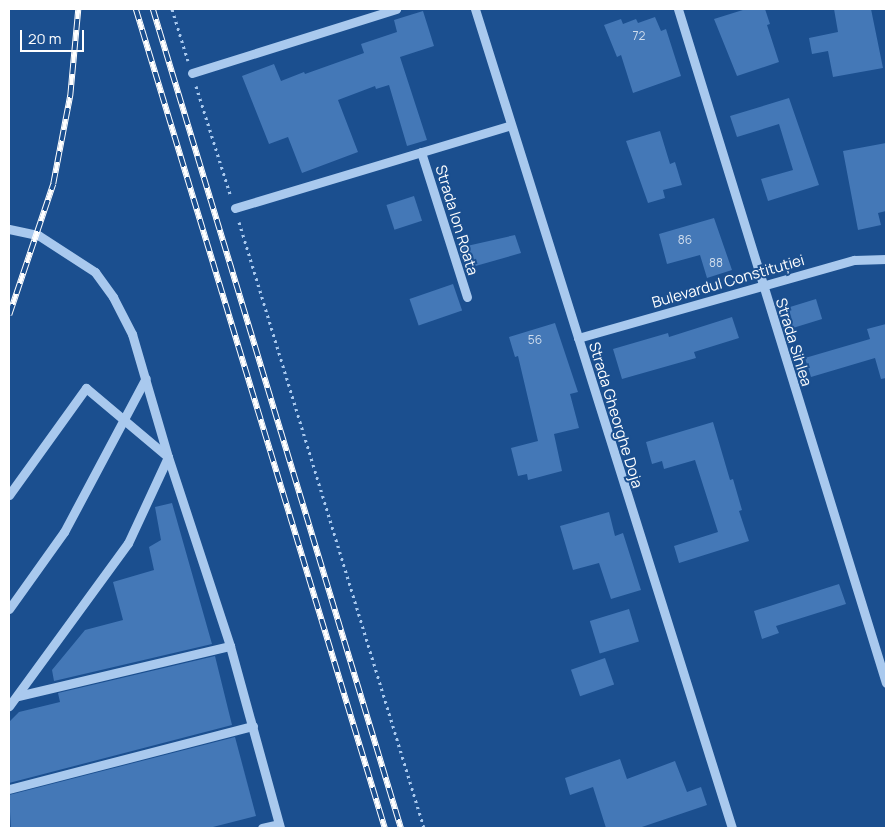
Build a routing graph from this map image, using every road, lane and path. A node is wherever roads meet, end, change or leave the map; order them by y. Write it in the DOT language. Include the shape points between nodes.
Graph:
graph roads {
  1 [pos="172,9"];
  2 [pos="396,9"];
  3 [pos="475,9"];
  4 [pos="678,9"];
  5 [pos="192,73"];
  6 [pos="511,125"];
  7 [pos="421,152"];
  8 [pos="235,208"];
  9 [pos="9,229"];
  10 [pos="886,259"];
  11 [pos="762,285"];
  12 [pos="467,297"];
  13 [pos="578,338"];
  14 [pos="146,378"];
  15 [pos="125,418"];
  16 [pos="168,457"];
  17 [pos="9,495"];
  18 [pos="9,609"];
  19 [pos="230,646"];
  20 [pos="886,683"];
  21 [pos="18,696"];
  22 [pos="9,706"];
  23 [pos="252,726"];
  24 [pos="9,789"];
  25 [pos="280,826"];
  26 [pos="262,828"];
  27 [pos="424,828"];
  28 [pos="732,828"];
  1 -- 5 [label="path"];
  2 -- 5 [label="street"];
  3 -- 6 [label="street, Strada Gheorghe Doja"];
  4 -- 11 [label="street, Strada Sihlea"];
  5 -- 8 [label="path"];
  6 -- 7 [label="street"];
  6 -- 13 [label="street, Strada Gheorghe Doja"];
  7 -- 8 [label="street"];
  7 -- 12 [label="street, Strada Ion Roata"];
  8 -- 27 [label="path"];
  9 -- 14 [label="street" via="38,236 95,272 113,297 132,334"];
  10 -- 11 [label="street, Bulevardul Constituției" via="854,260"];
  11 -- 13 [label="street, Bulevardul Constituției"];
  11 -- 20 [label="street, Strada Sihlea"];
  13 -- 28 [label="street, Strada Gheorghe Doja"];
  14 -- 15 [label="street"];
  14 -- 16 [label="street"];
  15 -- 16 [label="street"];
  15 -- 17 [label="street" via="86,388"];
  15 -- 18 [label="street" via="64,532"];
  16 -- 19 [label="street"];
  16 -- 21 [label="street" via="128,542"];
  19 -- 21 [label="street"];
  19 -- 23 [label="street"];
  21 -- 22 [label="street"];
  23 -- 24 [label="street"];
  23 -- 25 [label="street"];
  25 -- 26 [label="street"];
}
